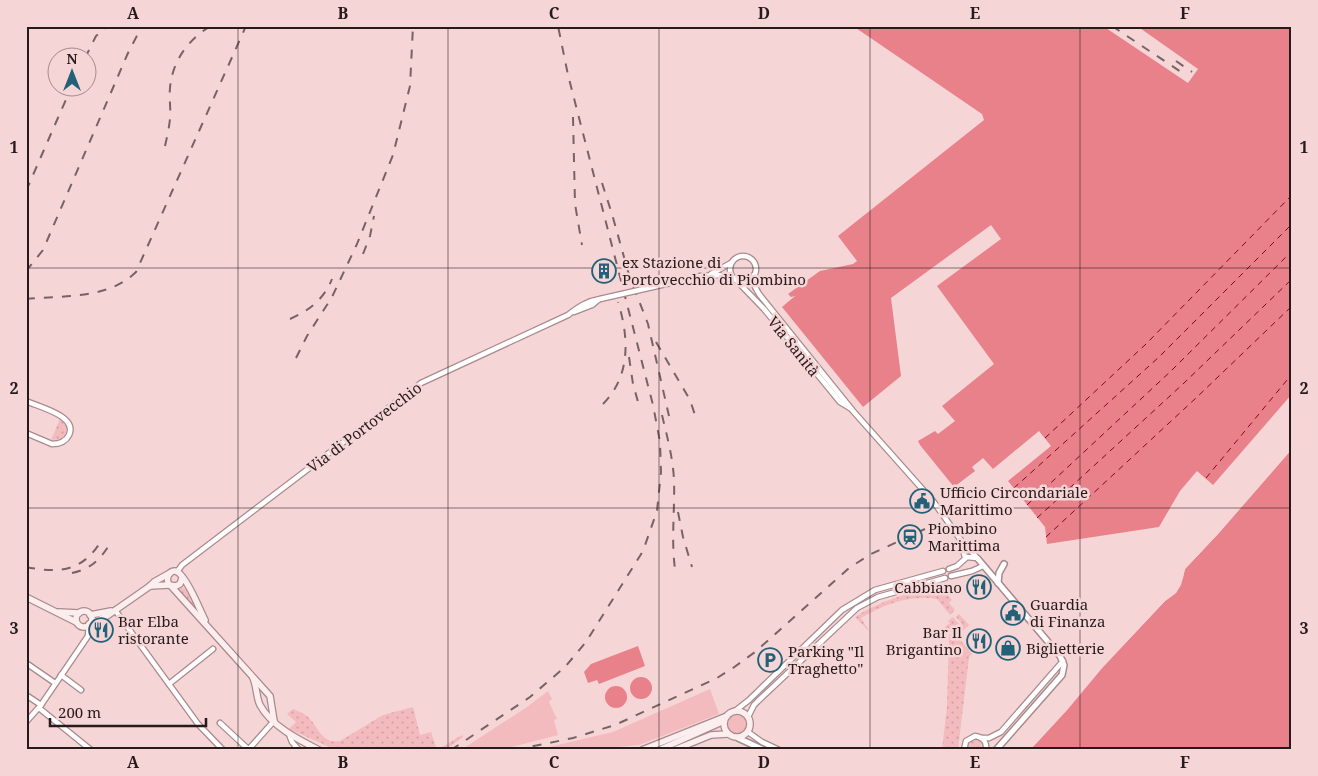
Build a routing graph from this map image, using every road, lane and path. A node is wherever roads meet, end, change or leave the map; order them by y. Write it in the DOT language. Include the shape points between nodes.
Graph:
graph roads {
  1 [pos="732,262"];
  2 [pos="710,275"];
  3 [pos="754,275"];
  4 [pos="735,279"];
  5 [pos="26,401"];
  6 [pos="853,410"];
  7 [pos="26,433"];
  8 [pos="960,539"];
  9 [pos="965,558"];
  10 [pos="978,559"];
  11 [pos="961,563"];
  12 [pos="1004,564"];
  13 [pos="983,566"];
  14 [pos="949,569"];
  15 [pos="943,571"];
  16 [pos="177,572"];
  17 [pos="966,572"];
  18 [pos="170,573"];
  19 [pos="951,576"];
  20 [pos="182,578"];
  21 [pos="945,578"];
  22 [pos="998,584"];
  23 [pos="170,585"];
  24 [pos="150,586"];
  25 [pos="26,597"];
  26 [pos="51,609"];
  27 [pos="115,610"];
  28 [pos="79,613"];
  29 [pos="90,615"];
  30 [pos="76,622"];
  31 [pos="89,624"];
  32 [pos="207,624"];
  33 [pos="213,649"];
  34 [pos="1063,661"];
  35 [pos="26,663"];
  36 [pos="61,675"];
  37 [pos="252,676"];
  38 [pos="55,683"];
  39 [pos="169,684"];
  40 [pos="81,690"];
  41 [pos="268,693"];
  42 [pos="26,695"];
  43 [pos="258,697"];
  44 [pos="40,706"];
  45 [pos="735,711"];
  46 [pos="748,717"];
  47 [pos="725,718"];
  48 [pos="26,722"];
  49 [pos="274,722"];
  50 [pos="220,723"];
  51 [pos="748,732"];
  52 [pos="289,734"];
  53 [pos="728,734"];
  54 [pos="738,738"];
  55 [pos="981,738"];
  56 [pos="987,748"];
  57 [pos="248,749"];
  58 [pos="964,749"];
  59 [pos="91,750"];
  60 [pos="223,750"];
  61 [pos="299,750"];
  62 [pos="319,750"];
  63 [pos="642,750"];
  64 [pos="659,750"];
  65 [pos="674,750"];
  66 [pos="764,750"];
  67 [pos="779,750"];
  68 [pos="996,750"];
  1 -- 2 [label="street, Via di Portovecchio"];
  1 -- 3 [label="street, Via Sanità" via="740,256 749,257 755,265"];
  1 -- 4 [label="street" via="730,268"];
  2 -- 4 [label="street, Via di Portovecchio"];
  2 -- 16 [label="street, Via di Portovecchio, bridge" via="600,299 421,383"];
  3 -- 4 [label="street" via="746,281"];
  3 -- 6 [label="street, Via Sanità" via="758,294"];
  4 -- 6 [label="street, Via Sanità" via="840,402"];
  5 -- 7 [label="street" via="63,417 71,429 66,439 56,444"];
  6 -- 8 [label="street, Via Sanità" via="933,501"];
  8 -- 9 [label="street"];
  8 -- 10 [label="street"];
  9 -- 10 [label="street" via="972,556"];
  9 -- 11 [label="street"];
  10 -- 13 [label="street"];
  11 -- 14 [label="street"];
  11 -- 17 [label="street"];
  12 -- 22 [label="street"];
  13 -- 17 [label="street"];
  13 -- 22 [label="street"];
  15 -- 45 [label="street" via="875,590 852,603"];
  16 -- 18 [label="main road"];
  16 -- 20 [label="main road"];
  17 -- 19 [label="street"];
  18 -- 23 [label="main road" via="167,579"];
  18 -- 24 [label="main road"];
  20 -- 23 [label="main road" via="180,584"];
  20 -- 32 [label="main road"];
  21 -- 46 [label="street" via="878,597 857,608 754,705"];
  22 -- 34 [label="street"];
  23 -- 24 [label="main road"];
  23 -- 32 [label="main road"];
  24 -- 27 [label="main road"];
  25 -- 26 [label="main road"];
  26 -- 28 [label="main road"];
  26 -- 30 [label="main road"];
  27 -- 29 [label="main road"];
  27 -- 31 [label="main road"];
  27 -- 39 [label="street"];
  28 -- 29 [label="main road" via="84,611"];
  28 -- 30 [label="main road"];
  29 -- 31 [label="main road" via="92,620"];
  30 -- 31 [label="main road" via="82,627"];
  31 -- 36 [label="street" via="88,636"];
  32 -- 37 [label="main road"];
  33 -- 39 [label="street"];
  34 -- 55 [label="street" via="1001,732"];
  34 -- 68 [label="street" via="1062,675"];
  35 -- 38 [label="street"];
  36 -- 38 [label="street"];
  36 -- 40 [label="street"];
  37 -- 41 [label="main road"];
  37 -- 43 [label="main road"];
  38 -- 44 [label="street"];
  39 -- 60 [label="street" via="198,724"];
  41 -- 43 [label="main road"];
  41 -- 49 [label="main road"];
  42 -- 44 [label="street"];
  43 -- 49 [label="main road" via="260,706"];
  44 -- 48 [label="street"];
  44 -- 59 [label="street"];
  45 -- 46 [label="main road"];
  45 -- 47 [label="main road"];
  46 -- 51 [label="main road"];
  47 -- 53 [label="main road" via="724,728"];
  47 -- 63 [label="main road"];
  47 -- 64 [label="main road"];
  49 -- 52 [label="main road"];
  49 -- 57 [label="street"];
  50 -- 57 [label="street"];
  51 -- 54 [label="main road"];
  51 -- 67 [label="street"];
  52 -- 61 [label="street"];
  52 -- 62 [label="main road"];
  53 -- 54 [label="main road"];
  53 -- 65 [label="main road" via="711,735"];
  54 -- 66 [label="street"];
  55 -- 56 [label="street"];
  55 -- 58 [label="street" via="968,738"];
}
